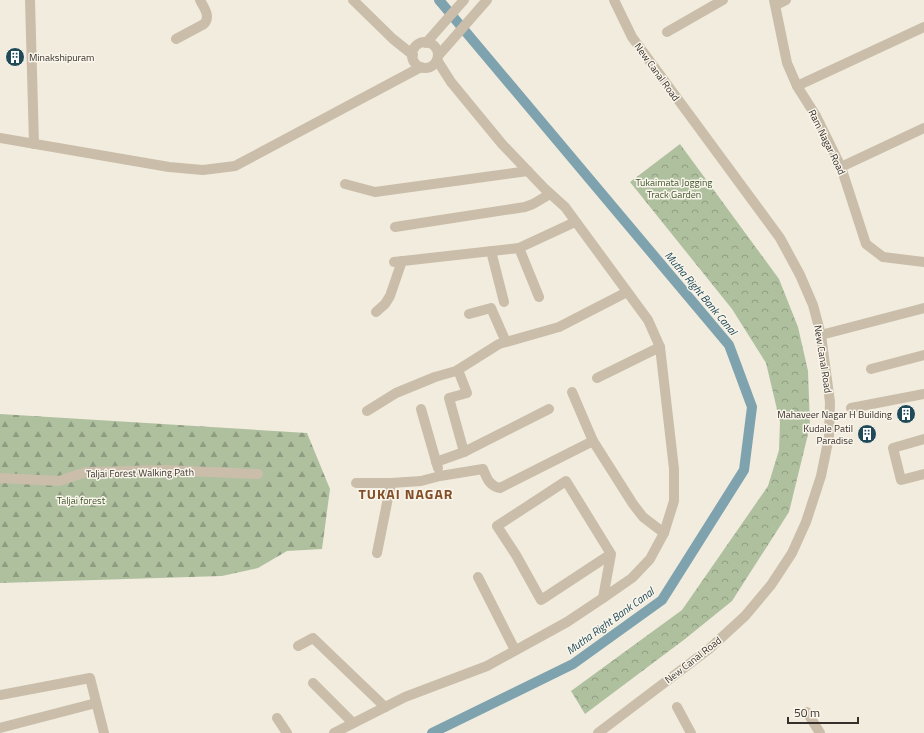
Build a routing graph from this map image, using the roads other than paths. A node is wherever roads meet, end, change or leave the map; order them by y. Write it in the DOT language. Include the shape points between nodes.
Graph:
graph roads {
  1 [pos="30,0"];
  2 [pos="200,0"];
  3 [pos="353,0"];
  4 [pos="464,0"];
  5 [pos="486,0"];
  6 [pos="614,0"];
  7 [pos="723,0"];
  8 [pos="786,0"];
  9 [pos="775,3"];
  10 [pos="924,27"];
  11 [pos="667,32"];
  12 [pos="176,39"];
  13 [pos="393,39"];
  14 [pos="426,41"];
  15 [pos="413,57"];
  16 [pos="438,58"];
  17 [pos="425,67"];
  18 [pos="401,77"];
  19 [pos="451,82"];
  20 [pos="797,86"];
  21 [pos="924,128"];
  22 [pos="0,138"];
  23 [pos="34,144"];
  24 [pos="841,167"];
  25 [pos="528,171"];
  26 [pos="345,184"];
  27 [pos="550,194"];
  28 [pos="575,222"];
  29 [pos="395,227"];
  30 [pos="519,248"];
  31 [pos="491,251"];
  32 [pos="924,262"];
  33 [pos="627,292"];
  34 [pos="539,297"];
  35 [pos="504,302"];
  36 [pos="924,308"];
  37 [pos="376,312"];
  38 [pos="469,314"];
  39 [pos="821,335"];
  40 [pos="506,342"];
  41 [pos="660,347"];
  42 [pos="924,355"];
  43 [pos="458,370"];
  44 [pos="871,370"];
  45 [pos="597,378"];
  46 [pos="572,392"];
  47 [pos="924,394"];
  48 [pos="549,408"];
  49 [pos="851,408"];
  50 [pos="420,409"];
  51 [pos="367,411"];
  52 [pos="924,439"];
  53 [pos="593,441"];
  54 [pos="464,452"];
  55 [pos="436,462"];
  56 [pos="258,474"];
  57 [pos="924,474"];
  58 [pos="440,476"];
  59 [pos="0,478"];
  60 [pos="356,483"];
  61 [pos="391,483"];
  62 [pos="664,534"];
  63 [pos="377,553"];
  64 [pos="611,554"];
  65 [pos="478,577"];
  66 [pos="603,598"];
  67 [pos="298,646"];
  68 [pos="515,650"];
  69 [pos="313,683"];
  70 [pos="0,695"];
  71 [pos="96,703"];
  72 [pos="385,707"];
  73 [pos="677,707"];
  74 [pos="807,712"];
  75 [pos="277,718"];
  76 [pos="353,723"];
  77 [pos="0,728"];
  78 [pos="104,733"];
  79 [pos="287,733"];
  80 [pos="334,733"];
  81 [pos="598,733"];
  82 [pos="691,733"];
  83 [pos="820,733"];
  1 -- 23 [label="street"];
  2 -- 12 [label="street" via="208,16 207,21"];
  3 -- 13 [label="street"];
  4 -- 14 [label="street"];
  5 -- 16 [label="street"];
  6 -- 39 [label="street, New Canal Road" via="632,37 780,238 813,305"];
  7 -- 11 [label="street"];
  8 -- 9 [label="street"];
  9 -- 20 [label="street, Ram Nagar Road" via="786,63"];
  10 -- 20 [label="street"];
  13 -- 14 [label="street"];
  13 -- 15 [label="street"];
  14 -- 15 [label="street" via="414,51"];
  14 -- 16 [label="street" via="438,52"];
  15 -- 17 [label="street" via="415,62"];
  15 -- 18 [label="street"];
  16 -- 17 [label="street" via="432,66"];
  16 -- 19 [label="street"];
  17 -- 18 [label="street"];
  17 -- 19 [label="street"];
  18 -- 23 [label="street" via="235,166 203,170 169,167"];
  19 -- 25 [label="street"];
  20 -- 24 [label="street, Ram Nagar Road" via="816,116"];
  21 -- 24 [label="street"];
  22 -- 23 [label="street"];
  24 -- 32 [label="street, Ram Nagar Road" via="866,244 883,257"];
  25 -- 26 [label="street" via="375,192"];
  25 -- 27 [label="street"];
  27 -- 28 [label="street" via="565,207"];
  27 -- 29 [label="street" via="524,207"];
  28 -- 30 [label="street"];
  28 -- 33 [label="street"];
  30 -- 31 [label="street"];
  30 -- 34 [label="street"];
  31 -- 35 [label="street"];
  31 -- 37 [label="street" via="398,261 390,296 386,304"];
  33 -- 40 [label="street" via="559,327"];
  33 -- 41 [label="street" via="648,320"];
  36 -- 39 [label="street"];
  38 -- 40 [label="street" via="491,308"];
  39 -- 81 [label="street, New Canal Road" via="830,402 829,436 821,476 806,522 792,553 771,585 745,616 709,649"];
  40 -- 43 [label="street"];
  41 -- 45 [label="street"];
  41 -- 62 [label="street" via="674,477 674,501"];
  42 -- 44 [label="street"];
  43 -- 51 [label="street" via="396,393"];
  43 -- 54 [label="street" via="467,393 449,398"];
  46 -- 53 [label="street"];
  47 -- 49 [label="street"];
  48 -- 54 [label="street"];
  50 -- 55 [label="street"];
  52 -- 57 [label="street" via="893,448 901,480"];
  53 -- 58 [label="street" via="500,488 490,484 483,469"];
  53 -- 62 [label="street" via="633,504 643,517"];
  54 -- 55 [label="street"];
  55 -- 58 [label="street"];
  56 -- 59 [label="street, Taljai Forest Walking Path" via="165,470 86,472 59,481"];
  58 -- 61 [label="street" via="421,481"];
  60 -- 61 [label="street"];
  61 -- 63 [label="street"];
  62 -- 66 [label="street" via="650,559 632,578"];
  64 -- 64 [label="street" via="566,481 497,526 541,600"];
  64 -- 66 [label="street"];
  65 -- 68 [label="street"];
  66 -- 68 [label="street" via="567,622"];
  67 -- 72 [label="street" via="313,638"];
  68 -- 72 [label="street" via="487,666"];
  69 -- 76 [label="street"];
  70 -- 71 [label="street" via="90,678"];
  71 -- 77 [label="street"];
  71 -- 78 [label="street"];
  72 -- 76 [label="street"];
  73 -- 82 [label="street"];
  74 -- 83 [label="street"];
  75 -- 79 [label="street"];
  76 -- 80 [label="street"];
}
